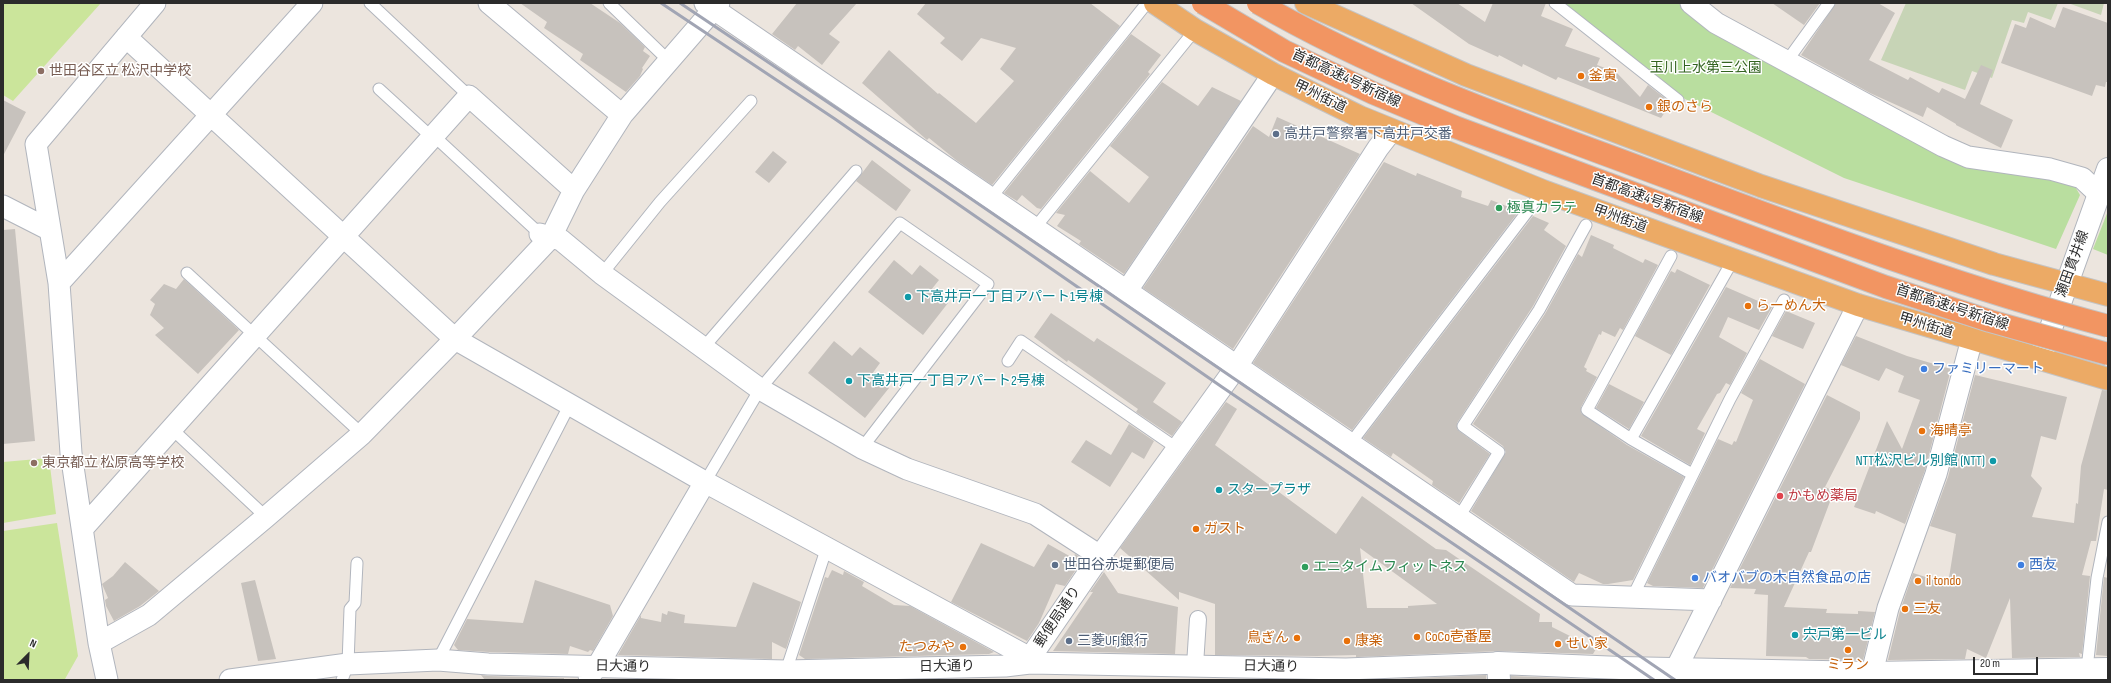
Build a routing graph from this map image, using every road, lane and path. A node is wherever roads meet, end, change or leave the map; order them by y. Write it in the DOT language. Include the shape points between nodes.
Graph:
graph roads {
  1 [pos="155,3"];
  2 [pos="312,3"];
  3 [pos="370,3"];
  4 [pos="489,3"];
  5 [pos="609,3"];
  6 [pos="1147,3"];
  7 [pos="1155,3"];
  8 [pos="1203,3"];
  9 [pos="1258,3"];
  10 [pos="1306,3"];
  11 [pos="1555,3"];
  12 [pos="1691,3"];
  13 [pos="1829,3"];
  14 [pos="713,5"];
  15 [pos="1195,30"];
  16 [pos="126,37"];
  17 [pos="669,61"];
  18 [pos="1787,61"];
  19 [pos="1273,74"];
  20 [pos="379,89"];
  21 [pos="469,96"];
  22 [pos="1678,100"];
  23 [pos="751,101"];
  24 [pos="211,115"];
  25 [pos="622,115"];
  26 [pos="1392,130"];
  27 [pos="434,136"];
  28 [pos="2108,169"];
  29 [pos="856,171"];
  30 [pos="574,190"];
  31 [pos="1543,191"];
  32 [pos="990,199"];
  33 [pos="2095,201"];
  34 [pos="3,206"];
  35 [pos="1586,225"];
  36 [pos="1034,229"];
  37 [pos="50,230"];
  38 [pos="546,235"];
  39 [pos="344,237"];
  40 [pos="1671,256"];
  41 [pos="1733,260"];
  42 [pos="187,273"];
  43 [pos="602,274"];
  44 [pos="2069,275"];
  45 [pos="59,283"];
  46 [pos="1126,292"];
  47 [pos="2108,295"];
  48 [pos="1784,300"];
  49 [pos="1858,305"];
  50 [pos="2108,326"];
  51 [pos="255,335"];
  52 [pos="455,339"];
  53 [pos="1972,339"];
  54 [pos="704,348"];
  55 [pos="2108,354"];
  56 [pos="2040,360"];
  57 [pos="1008,362"];
  58 [pos="1237,366"];
  59 [pos="2108,379"];
  60 [pos="760,389"];
  61 [pos="569,406"];
  62 [pos="172,429"];
  63 [pos="362,434"];
  64 [pos="1631,439"];
  65 [pos="1350,444"];
  66 [pos="862,448"];
  67 [pos="1178,449"];
  68 [pos="1692,474"];
  69 [pos="705,482"];
  70 [pos="266,517"];
  71 [pos="1459,517"];
  72 [pos="2108,522"];
  73 [pos="83,528"];
  74 [pos="827,547"];
  75 [pos="1100,556"];
  76 [pos="357,563"];
  77 [pos="1633,596"];
  78 [pos="1711,600"];
  79 [pos="1198,618"];
  80 [pos="99,643"];
  81 [pos="438,660"];
  82 [pos="1030,660"];
  83 [pos="1195,665"];
  84 [pos="2087,669"];
  85 [pos="2108,669"];
  86 [pos="1676,670"];
  87 [pos="786,671"];
  88 [pos="1499,671"];
  89 [pos="345,672"];
  90 [pos="592,673"];
  91 [pos="1002,673"];
  92 [pos="1348,674"];
  93 [pos="1621,674"];
  94 [pos="1872,677"];
  95 [pos="107,680"];
  96 [pos="230,680"];
  1 -- 16 [label="street"];
  2 -- 24 [label="street"];
  3 -- 21 [label="lane"];
  4 -- 25 [label="street"];
  5 -- 17 [label="lane"];
  6 -- 32 [label="lane"];
  7 -- 15 [label="highway, 甲州街道"];
  8 -- 55 [label="highway, 首都高速4号新宿線, bridge" via="1284,51 1373,93 1455,127 1886,287 1990,321"];
  9 -- 50 [label="highway, 首都高速4号新宿線, bridge" via="1376,65 1465,103 1899,263 1998,295"];
  10 -- 44 [label="highway" via="1466,76 1776,191 1994,264"];
  11 -- 22 [label="lane"];
  12 -- 18 [label="street" via="1716,23"];
  13 -- 18 [label="lane"];
  14 -- 17 [label="street"];
  14 -- 32 [label="street"];
  15 -- 19 [label="highway, 甲州街道"];
  15 -- 36 [label="lane"];
  16 -- 24 [label="street"];
  16 -- 37 [label="street" via="36,144"];
  17 -- 25 [label="street"];
  18 -- 33 [label="street" via="1968,157 2050,169 2082,178"];
  19 -- 26 [label="highway, 甲州街道"];
  19 -- 46 [label="street"];
  20 -- 27 [label="lane" via="425,131"];
  21 -- 27 [label="street"];
  21 -- 30 [label="street"];
  23 -- 43 [label="lane" via="660,202"];
  24 -- 39 [label="street"];
  24 -- 45 [label="street"];
  25 -- 30 [label="street"];
  26 -- 31 [label="highway, 甲州街道"];
  26 -- 58 [label="street, 郵便局通り"];
  27 -- 38 [label="lane"];
  27 -- 39 [label="street"];
  28 -- 33 [label="main road, 瀬田貫井線"];
  29 -- 54 [label="lane"];
  30 -- 38 [label="street"];
  31 -- 41 [label="highway, 甲州街道"];
  31 -- 65 [label="lane"];
  32 -- 36 [label="street"];
  33 -- 44 [label="main road, 瀬田貫井線"];
  34 -- 37 [label="street"];
  35 -- 71 [label="lane" via="1539,310 1463,426 1500,452"];
  36 -- 46 [label="street"];
  37 -- 45 [label="street"];
  38 -- 43 [label="street" via="561,240"];
  38 -- 52 [label="street"];
  39 -- 51 [label="street"];
  39 -- 52 [label="street"];
  40 -- 64 [label="lane" via="1587,410"];
  41 -- 49 [label="highway, 甲州街道"];
  41 -- 64 [label="lane"];
  42 -- 51 [label="lane"];
  43 -- 54 [label="street"];
  44 -- 47 [label="highway"];
  44 -- 56 [label="main road, 瀬田貫井線"];
  45 -- 73 [label="street" via="71,453"];
  46 -- 58 [label="street"];
  48 -- 68 [label="lane"];
  49 -- 53 [label="highway, 甲州街道"];
  49 -- 78 [label="street"];
  51 -- 62 [label="street"];
  51 -- 63 [label="lane"];
  52 -- 61 [label="street"];
  52 -- 63 [label="street"];
  53 -- 56 [label="highway, 甲州街道"];
  53 -- 94 [label="street" via="1936,474 1888,608"];
  54 -- 60 [label="street"];
  56 -- 59 [label="highway, 甲州街道"];
  57 -- 67 [label="lane" via="1021,341"];
  58 -- 65 [label="street"];
  58 -- 67 [label="street, 郵便局通り"];
  60 -- 66 [label="street"];
  60 -- 66 [label="lane" via="900,223 988,284"];
  60 -- 69 [label="lane"];
  61 -- 69 [label="street"];
  61 -- 81 [label="lane"];
  62 -- 70 [label="lane"];
  62 -- 73 [label="street"];
  63 -- 70 [label="street"];
  64 -- 68 [label="lane"];
  65 -- 71 [label="street"];
  66 -- 75 [label="street" via="907,469 1035,514"];
  67 -- 75 [label="street, 郵便局通り"];
  68 -- 77 [label="lane"];
  69 -- 74 [label="street"];
  69 -- 90 [label="street"];
  70 -- 80 [label="street" via="149,615"];
  71 -- 77 [label="street" via="1572,595"];
  72 -- 84 [label="lane" via="2097,578"];
  73 -- 80 [label="street"];
  74 -- 82 [label="street"];
  74 -- 87 [label="lane"];
  75 -- 82 [label="street, 郵便局通り"];
  76 -- 89 [label="lane" via="355,603 350,609"];
  77 -- 78 [label="street"];
  78 -- 86 [label="street"];
  79 -- 83 [label="street"];
  80 -- 95 [label="street"];
  81 -- 89 [label="street, 日大通り"];
  81 -- 90 [label="street, 日大通り"];
  82 -- 83 [label="street, 日大通り"];
  82 -- 91 [label="street, 日大通り"];
  83 -- 92 [label="street, 日大通り"];
  84 -- 85 [label="main road"];
  84 -- 94 [label="main road"];
  86 -- 93 [label="main road"];
  86 -- 94 [label="main road"];
  87 -- 90 [label="street, 日大通り"];
  87 -- 91 [label="street, 日大通り"];
  88 -- 92 [label="street, 日大通り"];
  88 -- 93 [label="main road"];
  89 -- 96 [label="street, 日大通り"];
}
